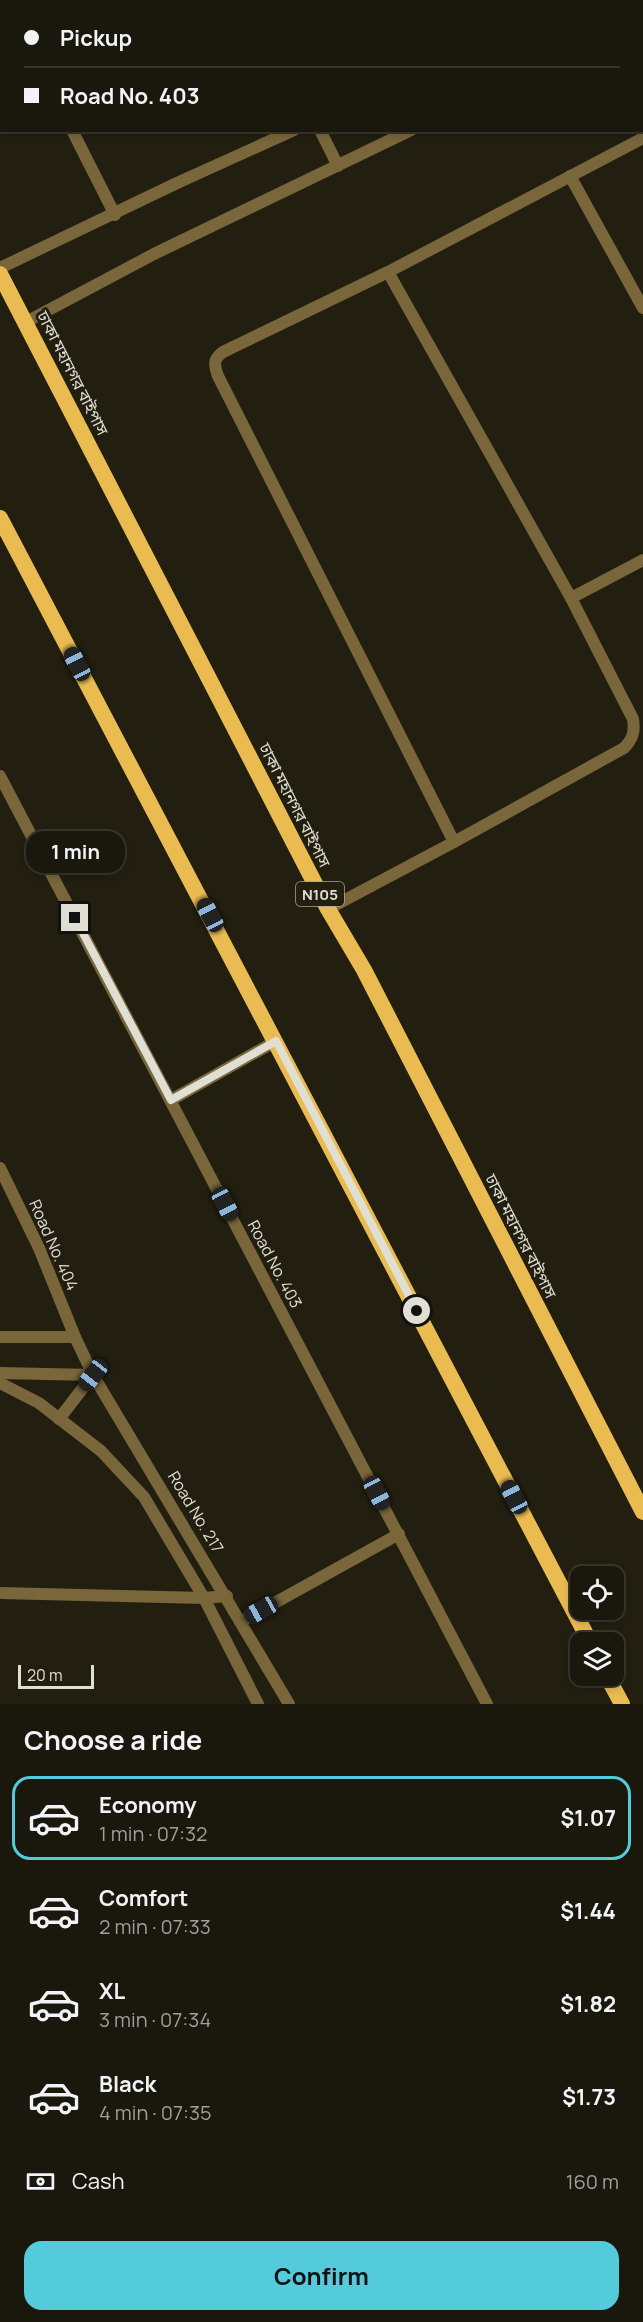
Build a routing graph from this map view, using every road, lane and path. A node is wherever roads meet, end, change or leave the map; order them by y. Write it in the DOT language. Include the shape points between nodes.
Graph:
graph roads {
  1 [pos="73,132"];
  2 [pos="290,132"];
  3 [pos="321,132"];
  4 [pos="407,132"];
  5 [pos="643,138"];
  6 [pos="338,166"];
  7 [pos="570,176"];
  8 [pos="115,215"];
  9 [pos="0,268"];
  10 [pos="388,272"];
  11 [pos="0,274"];
  12 [pos="643,308"];
  13 [pos="26,322"];
  14 [pos="0,518"];
  15 [pos="643,560"];
  16 [pos="571,598"];
  17 [pos="0,776"];
  18 [pos="454,842"];
  19 [pos="328,909"];
  20 [pos="276,1041"];
  21 [pos="171,1100"];
  22 [pos="0,1168"];
  23 [pos="0,1337"];
  24 [pos="75,1337"];
  25 [pos="0,1373"];
  26 [pos="93,1375"];
  27 [pos="0,1383"];
  28 [pos="59,1419"];
  29 [pos="643,1512"];
  30 [pos="399,1534"];
  31 [pos="0,1593"];
  32 [pos="227,1596"];
  33 [pos="204,1598"];
  34 [pos="242,1621"];
  35 [pos="585,1632"];
  36 [pos="612,1686"];
  37 [pos="258,1704"];
  38 [pos="290,1704"];
  39 [pos="487,1704"];
  40 [pos="622,1704"];
  1 -- 8 [label="street"];
  2 -- 8 [label="street"];
  3 -- 6 [label="street"];
  4 -- 6 [label="street"];
  5 -- 7 [label="street"];
  6 -- 13 [label="street" via="154,254"];
  7 -- 10 [label="street"];
  7 -- 12 [label="street"];
  8 -- 9 [label="street"];
  10 -- 16 [label="street"];
  10 -- 18 [label="street" via="223,352 214,363"];
  11 -- 13 [label="highway, ঢাকা মহানগর বাইপাস / N105"];
  13 -- 19 [label="highway, ঢাকা মহানগর বাইপাস / N105"];
  14 -- 20 [label="highway"];
  15 -- 16 [label="street"];
  16 -- 18 [label="street" via="633,719 631,741"];
  17 -- 21 [label="street, Road No. 403"];
  18 -- 19 [label="street"];
  19 -- 29 [label="highway, ঢাকা মহানগর বাইপাস / N105"];
  20 -- 21 [label="street"];
  20 -- 35 [label="highway"];
  21 -- 30 [label="street, Road No. 403"];
  22 -- 24 [label="street, Road No. 404" via="39,1248"];
  23 -- 24 [label="street"];
  24 -- 26 [label="street, Road No. 217"];
  25 -- 26 [label="street"];
  26 -- 28 [label="street"];
  26 -- 32 [label="street, Road No. 217"];
  27 -- 28 [label="street" via="39,1403"];
  28 -- 33 [label="street" via="101,1451 144,1497"];
  30 -- 34 [label="street"];
  30 -- 39 [label="street, Road No. 403"];
  31 -- 33 [label="street"];
  32 -- 33 [label="street"];
  32 -- 34 [label="street, Road No. 217"];
  33 -- 37 [label="street"];
  34 -- 38 [label="street, Road No. 217"];
  36 -- 40 [label="highway"];
}
